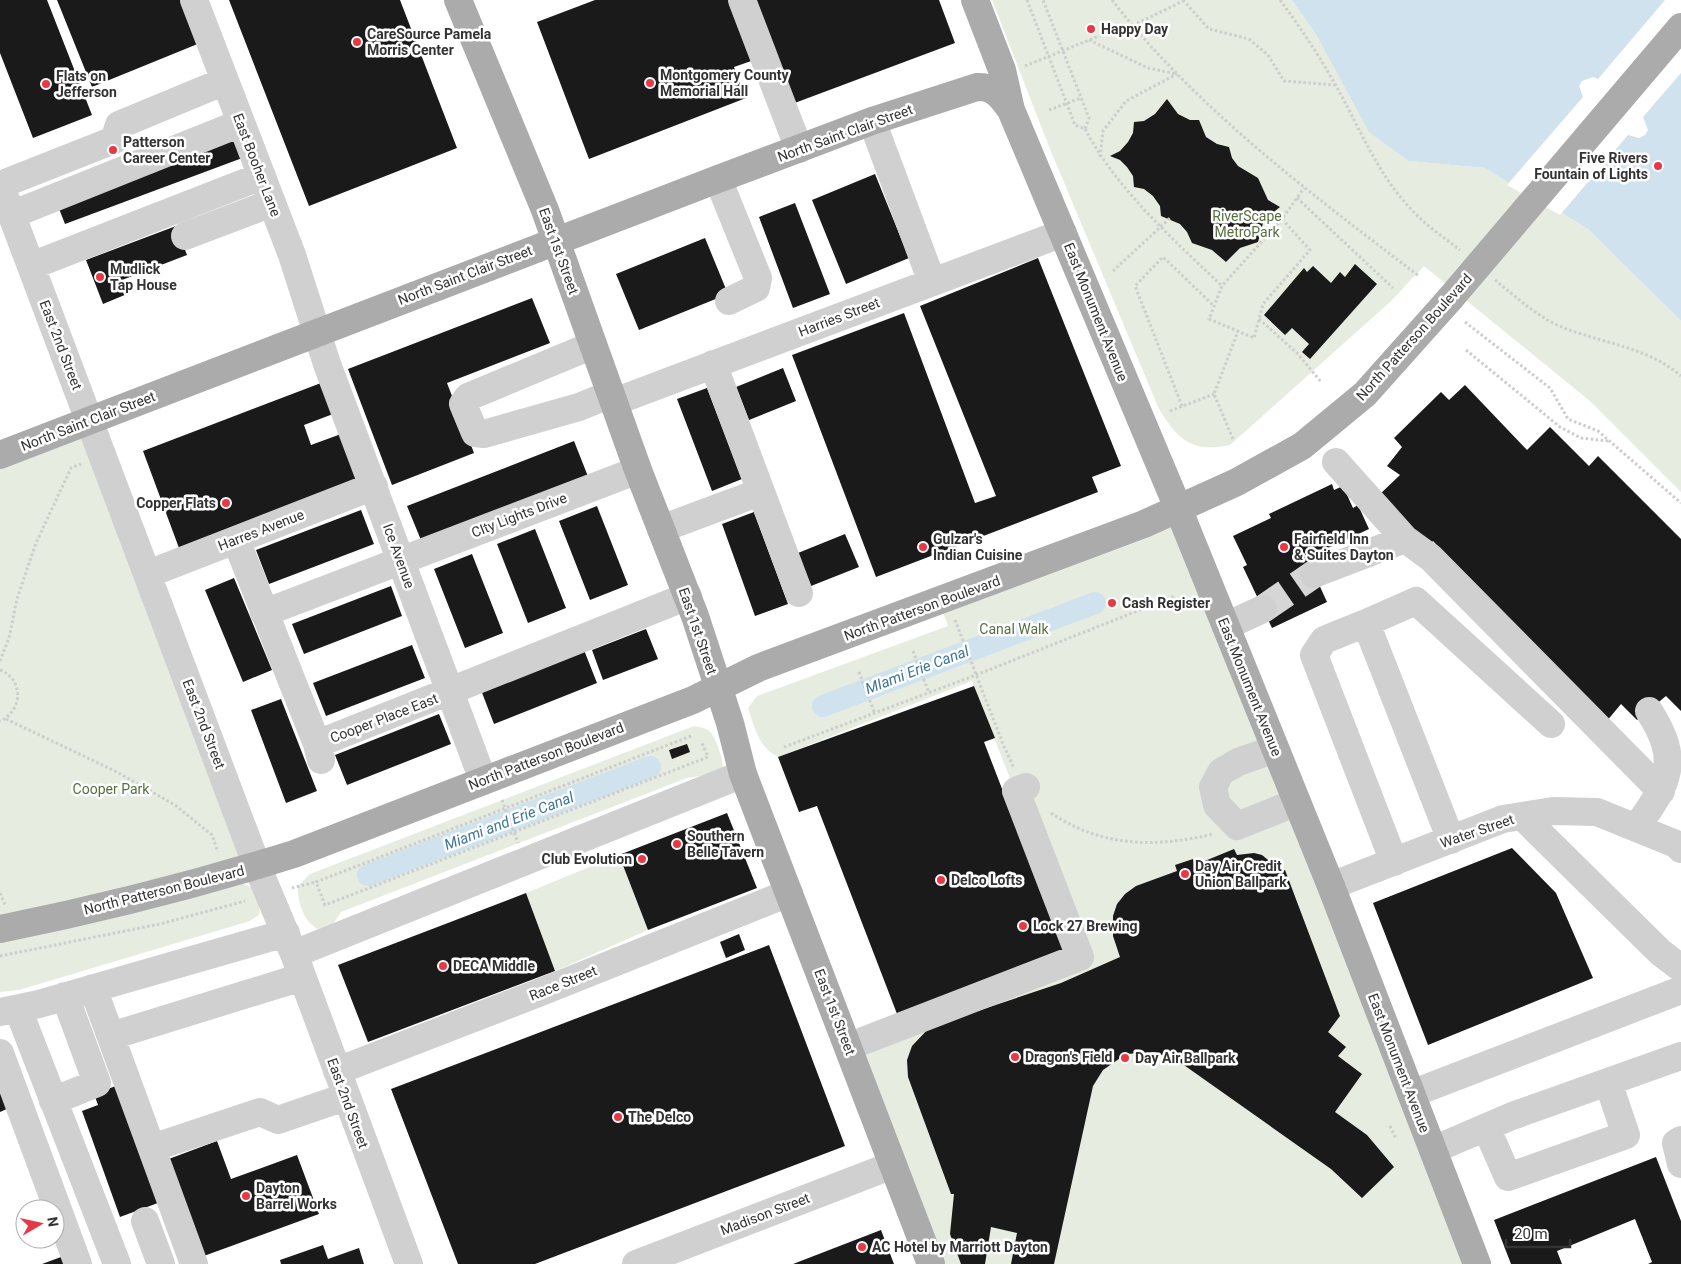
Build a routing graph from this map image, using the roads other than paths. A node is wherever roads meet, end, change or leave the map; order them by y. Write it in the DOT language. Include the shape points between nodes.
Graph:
graph roads {
  1 [pos="194,0"];
  2 [pos="458,0"];
  3 [pos="742,0"];
  4 [pos="975,0"];
  5 [pos="1681,27"];
  6 [pos="225,81"];
  7 [pos="1012,110"];
  8 [pos="872,122"];
  9 [pos="241,123"];
  10 [pos="799,149"];
  11 [pos="262,176"];
  12 [pos="718,179"];
  13 [pos="0,185"];
  14 [pos="272,203"];
  15 [pos="11,215"];
  16 [pos="1063,233"];
  17 [pos="184,236"];
  18 [pos="556,241"];
  19 [pos="30,266"];
  20 [pos="932,282"];
  21 [pos="729,301"];
  22 [pos="316,332"];
  23 [pos="593,345"];
  24 [pos="714,364"];
  25 [pos="613,398"];
  26 [pos="89,420"];
  27 [pos="0,455"];
  28 [pos="1336,462"];
  29 [pos="638,470"];
  30 [pos="374,486"];
  31 [pos="760,492"];
  32 [pos="1178,508"];
  33 [pos="661,529"];
  34 [pos="236,540"];
  35 [pos="1405,540"];
  36 [pos="400,560"];
  37 [pos="148,574"];
  38 [pos="1314,574"];
  39 [pos="799,593"];
  40 [pos="688,596"];
  41 [pos="1263,608"];
  42 [pos="264,613"];
  43 [pos="1366,623"];
  44 [pos="1226,626"];
  45 [pos="718,689"];
  46 [pos="450,692"];
  47 [pos="1649,710"];
  48 [pos="1551,724"];
  49 [pos="1275,749"];
  50 [pos="743,774"];
  51 [pos="483,780"];
  52 [pos="1026,787"];
  53 [pos="1661,791"];
  54 [pos="1297,802"];
  55 [pos="1522,816"];
  56 [pos="1636,828"];
  57 [pos="1450,840"];
  58 [pos="1681,849"];
  59 [pos="1394,862"];
  60 [pos="257,866"];
  61 [pos="1332,886"];
  62 [pos="789,893"];
  63 [pos="0,929"];
  64 [pos="294,955"];
  65 [pos="1681,968"];
  66 [pos="93,988"];
  67 [pos="1681,990"];
  68 [pos="65,996"];
  69 [pos="9,1011"];
  70 [pos="111,1036"];
  71 [pos="863,1041"];
  72 [pos="0,1053"];
  73 [pos="1681,1056"];
  74 [pos="337,1071"];
  75 [pos="1608,1082"];
  76 [pos="1411,1094"];
  77 [pos="345,1096"];
  78 [pos="54,1101"];
  79 [pos="1486,1127"];
  80 [pos="1681,1140"];
  81 [pos="152,1148"];
  82 [pos="1433,1150"];
  83 [pos="894,1164"];
  84 [pos="1681,1164"];
  85 [pos="145,1221"];
  86 [pos="78,1264"];
  87 [pos="117,1264"];
  88 [pos="161,1264"];
  89 [pos="194,1264"];
  90 [pos="408,1264"];
  91 [pos="636,1264"];
  92 [pos="931,1264"];
  93 [pos="1476,1264"];
  1 -- 6 [label="street, East Booher Lane"];
  2 -- 18 [label="main road, East 1st Street"];
  3 -- 10 [label="street"];
  4 -- 7 [label="main road, East Monument Avenue" via="1002,70"];
  5 -- 32 [label="main road, North Patterson Boulevard, bridge" via="1449,300 1364,394 1302,446 1237,482"];
  6 -- 9 [label="street, East Booher Lane"];
  6 -- 13 [label="street" via="119,125 114,140"];
  7 -- 8 [label="main road, North Saint Clair Street" via="999,94 977,87"];
  7 -- 16 [label="main road, East Monument Avenue"];
  8 -- 10 [label="main road, North Saint Clair Street"];
  8 -- 20 [label="street"];
  9 -- 11 [label="street, East Booher Lane"];
  9 -- 15 [label="street"];
  10 -- 12 [label="main road, North Saint Clair Street"];
  11 -- 14 [label="street, East Booher Lane"];
  11 -- 19 [label="street"];
  12 -- 18 [label="main road, North Saint Clair Street"];
  12 -- 21 [label="street" via="758,278 756,288"];
  13 -- 15 [label="street, East 2nd Street"];
  14 -- 17 [label="street"];
  14 -- 22 [label="street, East Booher Lane"];
  15 -- 19 [label="street, East 2nd Street"];
  16 -- 20 [label="street, Harries Street"];
  16 -- 32 [label="main road, East Monument Avenue"];
  18 -- 22 [label="main road, North Saint Clair Street"];
  18 -- 23 [label="main road, East 1st Street"];
  19 -- 26 [label="street, East 2nd Street"];
  20 -- 24 [label="street, Harries Street"];
  22 -- 26 [label="main road, North Saint Clair Street"];
  22 -- 30 [label="street, Ice Avenue"];
  23 -- 25 [label="main road, East 1st Street"];
  23 -- 25 [label="street, Harries Street" via="468,397 463,404 475,433 484,434"];
  24 -- 25 [label="street, Harries Street"];
  24 -- 31 [label="street"];
  25 -- 29 [label="main road, East 1st Street"];
  26 -- 27 [label="main road, North Saint Clair Street"];
  26 -- 37 [label="street, East 2nd Street"];
  28 -- 35 [label="street"];
  29 -- 33 [label="main road, East 1st Street"];
  29 -- 36 [label="street, CIty Lights Drive"];
  30 -- 34 [label="street, Harres Avenue"];
  30 -- 36 [label="street, Ice Avenue"];
  31 -- 33 [label="street"];
  31 -- 39 [label="street"];
  32 -- 44 [label="main road, East Monument Avenue"];
  32 -- 45 [label="main road, North Patterson Boulevard" via="1144,524 758,668"];
  33 -- 40 [label="main road, East 1st Street"];
  34 -- 37 [label="street, Harres Avenue"];
  34 -- 42 [label="street"];
  35 -- 38 [label="street"];
  35 -- 53 [label="street" via="1431,558"];
  36 -- 42 [label="street, CIty Lights Drive"];
  36 -- 46 [label="street, Ice Avenue"];
  37 -- 60 [label="street, East 2nd Street"];
  40 -- 45 [label="main road, East 1st Street"];
  40 -- 46 [label="street, Cooper Place East"];
  41 -- 44 [label="street"];
  42 -- 46 [label="street, Cooper Place East" via="319,753"];
  43 -- 48 [label="street" via="1416,602"];
  43 -- 57 [label="street"];
  43 -- 59 [label="street" via="1324,640 1314,655"];
  44 -- 49 [label="main road, East Monument Avenue"];
  45 -- 50 [label="main road, East 1st Street"];
  45 -- 51 [label="main road, North Patterson Boulevard"];
  46 -- 51 [label="street, Ice Avenue"];
  47 -- 53 [label="street" via="1670,745 1672,765"];
  49 -- 54 [label="main road, East Monument Avenue"];
  49 -- 54 [label="street" via="1238,762 1221,772 1213,787 1217,805 1237,826"];
  50 -- 62 [label="main road, East 1st Street"];
  50 -- 64 [label="street"];
  51 -- 60 [label="main road, North Patterson Boulevard"];
  52 -- 71 [label="street" via="1016,791 1080,957"];
  53 -- 56 [label="street"];
  54 -- 61 [label="main road, East Monument Avenue"];
  55 -- 56 [label="street, Water Street" via="1553,811 1597,812"];
  55 -- 57 [label="street, Water Street" via="1503,819"];
  55 -- 65 [label="street" via="1660,952"];
  56 -- 58 [label="street, Water Street"];
  57 -- 59 [label="street, Water Street"];
  59 -- 61 [label="street, Water Street"];
  60 -- 63 [label="main road, North Patterson Boulevard"];
  60 -- 64 [label="street, East 2nd Street"];
  61 -- 76 [label="main road, East Monument Avenue"];
  62 -- 74 [label="street, Race Street"];
  62 -- 83 [label="main road, East 1st Street"];
  64 -- 66 [label="street"];
  64 -- 70 [label="street"];
  64 -- 74 [label="street, East 2nd Street"];
  66 -- 68 [label="street"];
  66 -- 70 [label="street"];
  67 -- 76 [label="street"];
  68 -- 69 [label="street"];
  68 -- 78 [label="street" via="97,1083"];
  69 -- 78 [label="street"];
  70 -- 81 [label="street"];
  72 -- 86 [label="street"];
  73 -- 75 [label="street"];
  74 -- 77 [label="street, East 2nd Street"];
  75 -- 79 [label="street"];
  75 -- 79 [label="street" via="1626,1135 1508,1177"];
  76 -- 82 [label="main road, East Monument Avenue"];
  77 -- 81 [label="street" via="278,1120 260,1112"];
  77 -- 90 [label="street, East 2nd Street"];
  78 -- 87 [label="street"];
  79 -- 82 [label="street"];
  80 -- 84 [label="street" via="1676,1143"];
  81 -- 89 [label="street"];
  82 -- 93 [label="main road, East Monument Avenue"];
  83 -- 91 [label="street, Madison Street"];
  83 -- 92 [label="main road, East 1st Street"];
  85 -- 88 [label="street"];
}
